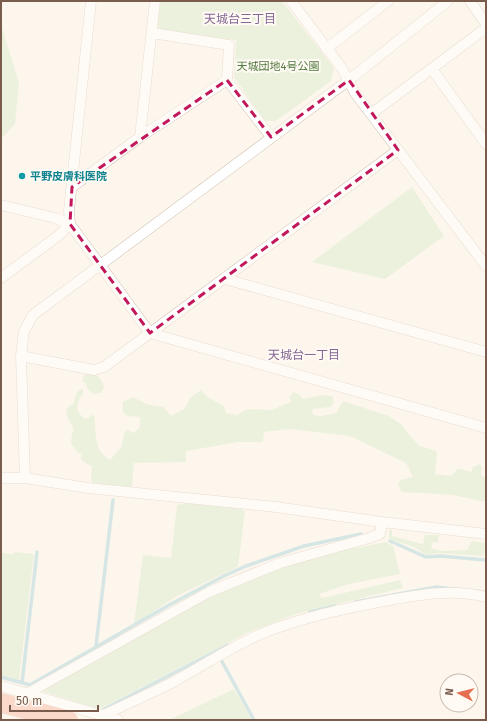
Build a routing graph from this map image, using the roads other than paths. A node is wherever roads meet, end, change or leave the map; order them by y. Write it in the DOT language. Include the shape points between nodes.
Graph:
graph roads {
  1 [pos="91,1"];
  2 [pos="155,1"];
  3 [pos="291,1"];
  4 [pos="448,1"];
  5 [pos="470,1"];
  6 [pos="383,2"];
  7 [pos="484,18"];
  8 [pos="486,28"];
  9 [pos="152,33"];
  10 [pos="326,49"];
  11 [pos="432,69"];
  12 [pos="227,80"];
  13 [pos="349,80"];
  14 [pos="371,114"];
  15 [pos="140,137"];
  16 [pos="271,138"];
  17 [pos="486,144"];
  18 [pos="398,150"];
  19 [pos="72,187"];
  20 [pos="1,205"];
  21 [pos="70,224"];
  22 [pos="100,265"];
  23 [pos="486,266"];
  24 [pos="1,278"];
  25 [pos="225,279"];
  26 [pos="150,333"];
  27 [pos="486,352"];
  28 [pos="21,356"];
  29 [pos="486,428"];
  30 [pos="1,478"];
  31 [pos="25,478"];
  32 [pos="382,522"];
  33 [pos="486,534"];
  34 [pos="486,597"];
  35 [pos="1,686"];
  36 [pos="28,693"];
  37 [pos="1,703"];
  38 [pos="102,716"];
  39 [pos="68,720"];
  40 [pos="118,720"];
  1 -- 19 [label="street"];
  2 -- 9 [label="street"];
  3 -- 10 [label="street"];
  4 -- 13 [label="street"];
  5 -- 7 [label="street"];
  6 -- 10 [label="street"];
  8 -- 11 [label="street"];
  9 -- 12 [label="street" via="228,45"];
  9 -- 15 [label="street"];
  10 -- 13 [label="street"];
  11 -- 14 [label="street"];
  11 -- 17 [label="street"];
  12 -- 15 [label="street"];
  12 -- 16 [label="street"];
  13 -- 14 [label="street" via="355,93"];
  13 -- 16 [label="street"];
  14 -- 18 [label="street"];
  15 -- 19 [label="street"];
  16 -- 22 [label="street"];
  18 -- 23 [label="street"];
  18 -- 25 [label="street"];
  19 -- 21 [label="street"];
  20 -- 21 [label="street"];
  21 -- 22 [label="street"];
  21 -- 24 [label="street" via="58,236"];
  22 -- 26 [label="street"];
  22 -- 28 [label="street" via="33,315 24,331"];
  25 -- 26 [label="street"];
  25 -- 27 [label="street"];
  26 -- 28 [label="street" via="100,369"];
  26 -- 29 [label="street"];
  28 -- 31 [label="street"];
  30 -- 31 [label="street"];
  31 -- 32 [label="street" via="88,488 276,507"];
  32 -- 33 [label="street"];
  32 -- 36 [label="street" via="380,534 280,563 209,592"];
  34 -- 38 [label="street" via="461,592 427,594 341,610 261,634"];
  35 -- 36 [label="street"];
  36 -- 38 [label="street"];
  37 -- 39 [label="highway"];
  38 -- 40 [label="street"];
}
